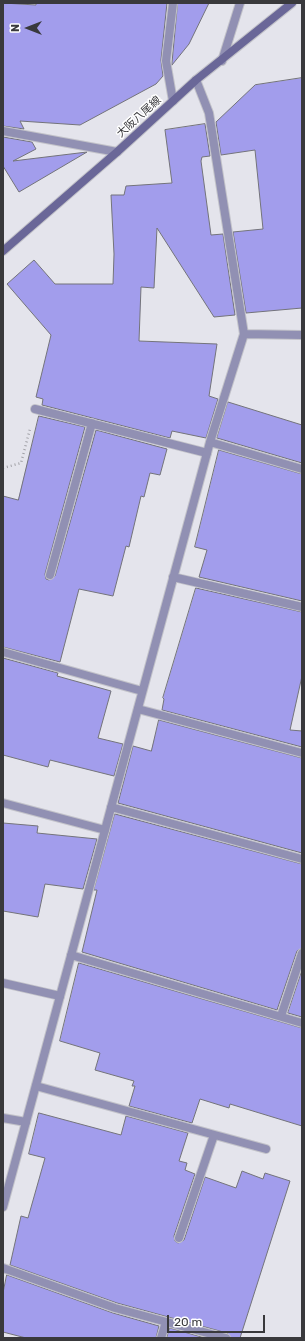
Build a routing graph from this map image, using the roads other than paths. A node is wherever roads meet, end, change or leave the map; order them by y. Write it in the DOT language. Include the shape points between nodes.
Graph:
graph roads {
  1 [pos="173,3"];
  2 [pos="240,3"];
  3 [pos="292,3"];
  4 [pos="222,61"];
  5 [pos="196,80"];
  6 [pos="173,101"];
  7 [pos="3,131"];
  8 [pos="117,152"];
  9 [pos="3,251"];
  10 [pos="244,334"];
  11 [pos="302,335"];
  12 [pos="35,409"];
  13 [pos="92,423"];
  14 [pos="210,442"];
  15 [pos="208,453"];
  16 [pos="302,469"];
  17 [pos="50,575"];
  18 [pos="173,577"];
  19 [pos="302,607"];
  20 [pos="3,652"];
  21 [pos="142,691"];
  22 [pos="138,709"];
  23 [pos="302,753"];
  24 [pos="3,802"];
  25 [pos="111,807"];
  26 [pos="105,830"];
  27 [pos="302,859"];
  28 [pos="302,953"];
  29 [pos="71,955"];
  30 [pos="3,983"];
  31 [pos="60,996"];
  32 [pos="281,1016"];
  33 [pos="302,1023"];
  34 [pos="36,1086"];
  35 [pos="3,1118"];
  36 [pos="26,1122"];
  37 [pos="214,1135"];
  38 [pos="266,1149"];
  39 [pos="3,1207"];
  40 [pos="179,1238"];
  41 [pos="3,1268"];
  42 [pos="166,1322"];
  43 [pos="161,1338"];
  44 [pos="226,1338"];
  1 -- 6 [label="street" via="166,61"];
  2 -- 4 [label="street"];
  3 -- 4 [label="main road, 大阪八尾線"];
  4 -- 5 [label="main road, 大阪八尾線"];
  5 -- 6 [label="main road, 大阪八尾線"];
  5 -- 10 [label="street" via="209,113"];
  6 -- 8 [label="main road, 大阪八尾線"];
  7 -- 8 [label="street"];
  8 -- 9 [label="main road, 大阪八尾線"];
  10 -- 11 [label="street"];
  10 -- 14 [label="street"];
  12 -- 13 [label="street"];
  13 -- 15 [label="street"];
  13 -- 17 [label="street"];
  14 -- 15 [label="street"];
  14 -- 16 [label="street"];
  15 -- 18 [label="street"];
  18 -- 19 [label="street"];
  18 -- 21 [label="street"];
  20 -- 21 [label="street"];
  21 -- 22 [label="street"];
  22 -- 23 [label="street"];
  22 -- 25 [label="street"];
  24 -- 26 [label="street"];
  25 -- 26 [label="street"];
  25 -- 27 [label="street"];
  26 -- 29 [label="street"];
  28 -- 32 [label="street"];
  29 -- 31 [label="street"];
  29 -- 32 [label="street"];
  30 -- 31 [label="street"];
  31 -- 34 [label="street"];
  32 -- 33 [label="street"];
  34 -- 36 [label="street"];
  34 -- 37 [label="street"];
  35 -- 36 [label="street"];
  36 -- 39 [label="street"];
  37 -- 38 [label="street"];
  37 -- 40 [label="street"];
  41 -- 42 [label="street" via="115,1308"];
  42 -- 43 [label="street"];
  42 -- 44 [label="street"];
}
